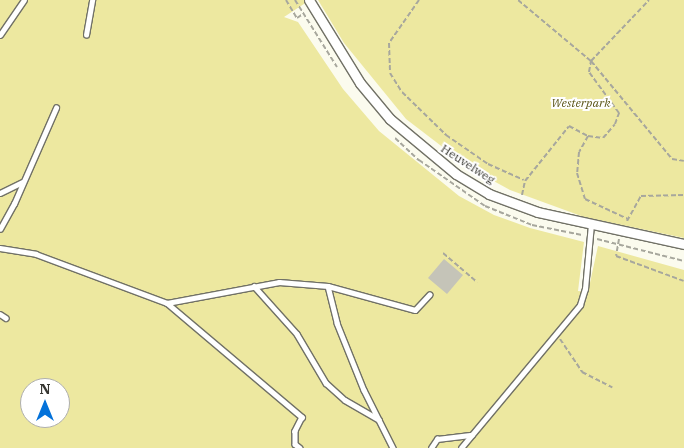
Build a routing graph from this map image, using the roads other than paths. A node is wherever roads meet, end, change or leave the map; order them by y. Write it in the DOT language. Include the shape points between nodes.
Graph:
graph roads {
  1 [pos="24,0"];
  2 [pos="92,0"];
  3 [pos="309,0"];
  4 [pos="0,35"];
  5 [pos="86,35"];
  6 [pos="56,108"];
  7 [pos="23,182"];
  8 [pos="0,193"];
  9 [pos="591,224"];
  10 [pos="0,229"];
  11 [pos="684,244"];
  12 [pos="0,248"];
  13 [pos="254,286"];
  14 [pos="328,286"];
  15 [pos="429,295"];
  16 [pos="167,303"];
  17 [pos="0,314"];
  18 [pos="6,318"];
  19 [pos="379,420"];
  20 [pos="472,435"];
  21 [pos="300,448"];
  22 [pos="394,448"];
  23 [pos="431,448"];
  24 [pos="461,448"];
  1 -- 4 [label="lane"];
  2 -- 5 [label="lane"];
  3 -- 9 [label="street, Heuvelweg" via="360,83 390,119 456,174 489,194"];
  6 -- 7 [label="lane"];
  7 -- 8 [label="lane"];
  7 -- 10 [label="lane"];
  9 -- 11 [label="street, Heuvelweg"];
  9 -- 20 [label="lane" via="585,289 580,304"];
  12 -- 16 [label="lane" via="36,254"];
  13 -- 14 [label="lane" via="279,282"];
  13 -- 16 [label="lane"];
  13 -- 19 [label="lane" via="297,334 326,383 345,400"];
  14 -- 15 [label="lane" via="415,310"];
  14 -- 19 [label="lane" via="338,324"];
  16 -- 21 [label="lane" via="302,417 295,431 295,444"];
  17 -- 18 [label="lane"];
  19 -- 22 [label="lane"];
  20 -- 23 [label="lane" via="437,439"];
  20 -- 24 [label="lane"];
}
